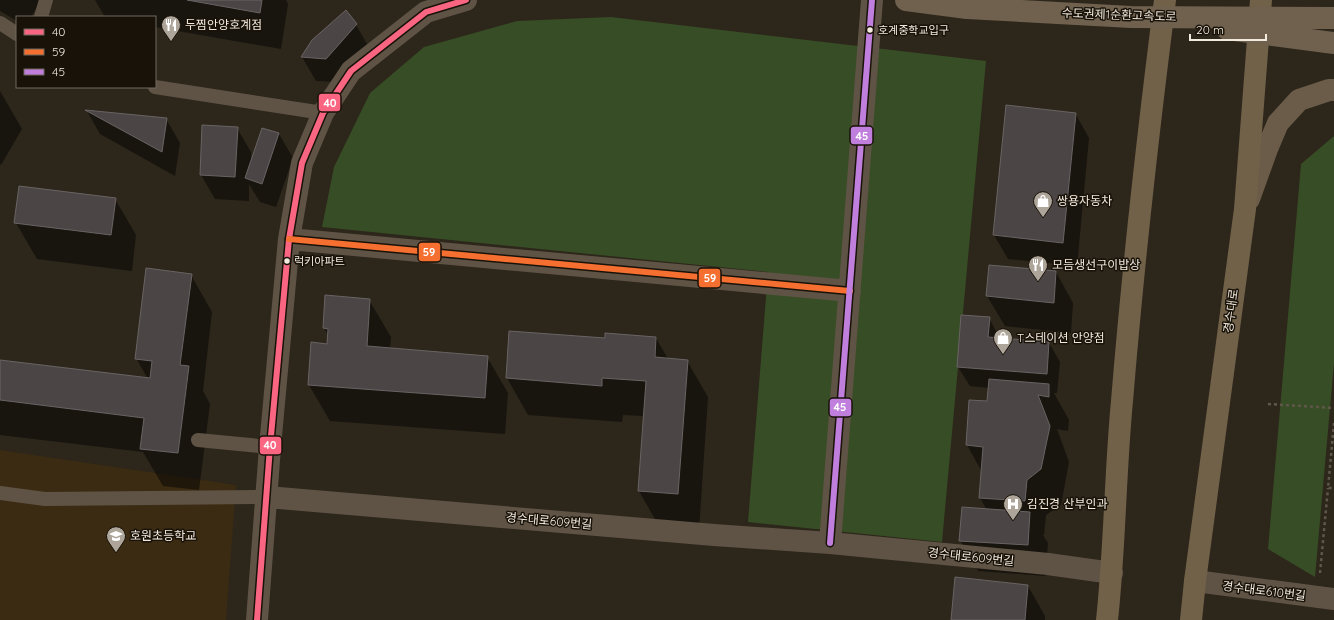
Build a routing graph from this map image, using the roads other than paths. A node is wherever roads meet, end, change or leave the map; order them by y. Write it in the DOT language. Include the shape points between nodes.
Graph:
graph roads {
  1 [pos="46,0"];
  2 [pos="466,0"];
  3 [pos="872,0"];
  4 [pos="906,0"];
  5 [pos="1165,0"];
  6 [pos="1261,0"];
  7 [pos="41,16"];
  8 [pos="1131,17"];
  9 [pos="1334,18"];
  10 [pos="0,24"];
  11 [pos="16,33"];
  12 [pos="1334,43"];
  13 [pos="156,87"];
  14 [pos="1334,90"];
  15 [pos="323,113"];
  16 [pos="1245,208"];
  17 [pos="289,239"];
  18 [pos="850,291"];
  19 [pos="198,440"];
  20 [pos="270,447"];
  21 [pos="0,494"];
  22 [pos="267,497"];
  23 [pos="830,543"];
  24 [pos="1112,573"];
  25 [pos="1195,581"];
  26 [pos="1334,599"];
  27 [pos="257,620"];
  28 [pos="1107,620"];
  29 [pos="1191,620"];
  1 -- 7 [label="lane"];
  2 -- 15 [label="street" via="426,12 351,71"];
  3 -- 18 [label="street"];
  4 -- 8 [label="highway, 수도권제1순환고속도로, bridge" via="967,8"];
  5 -- 24 [label="main road" via="1122,396"];
  6 -- 16 [label="main road, 경수대로"];
  8 -- 9 [label="highway, 수도권제1순환고속도로, bridge"];
  8 -- 12 [label="highway, bridge"];
  10 -- 11 [label="lane"];
  13 -- 15 [label="lane"];
  14 -- 16 [label="street" via="1299,100 1278,123"];
  15 -- 17 [label="street" via="302,163"];
  16 -- 25 [label="main road, 경수대로"];
  17 -- 18 [label="street"];
  17 -- 20 [label="street"];
  18 -- 23 [label="street"];
  19 -- 20 [label="lane"];
  20 -- 22 [label="street"];
  21 -- 22 [label="lane" via="45,499"];
  22 -- 23 [label="street, 경수대로609번길"];
  22 -- 27 [label="street"];
  23 -- 24 [label="street, 경수대로609번길" via="1048,564"];
  24 -- 28 [label="main road"];
  25 -- 26 [label="street, 경수대로610번길"];
  25 -- 29 [label="main road, 경수대로"];
}
